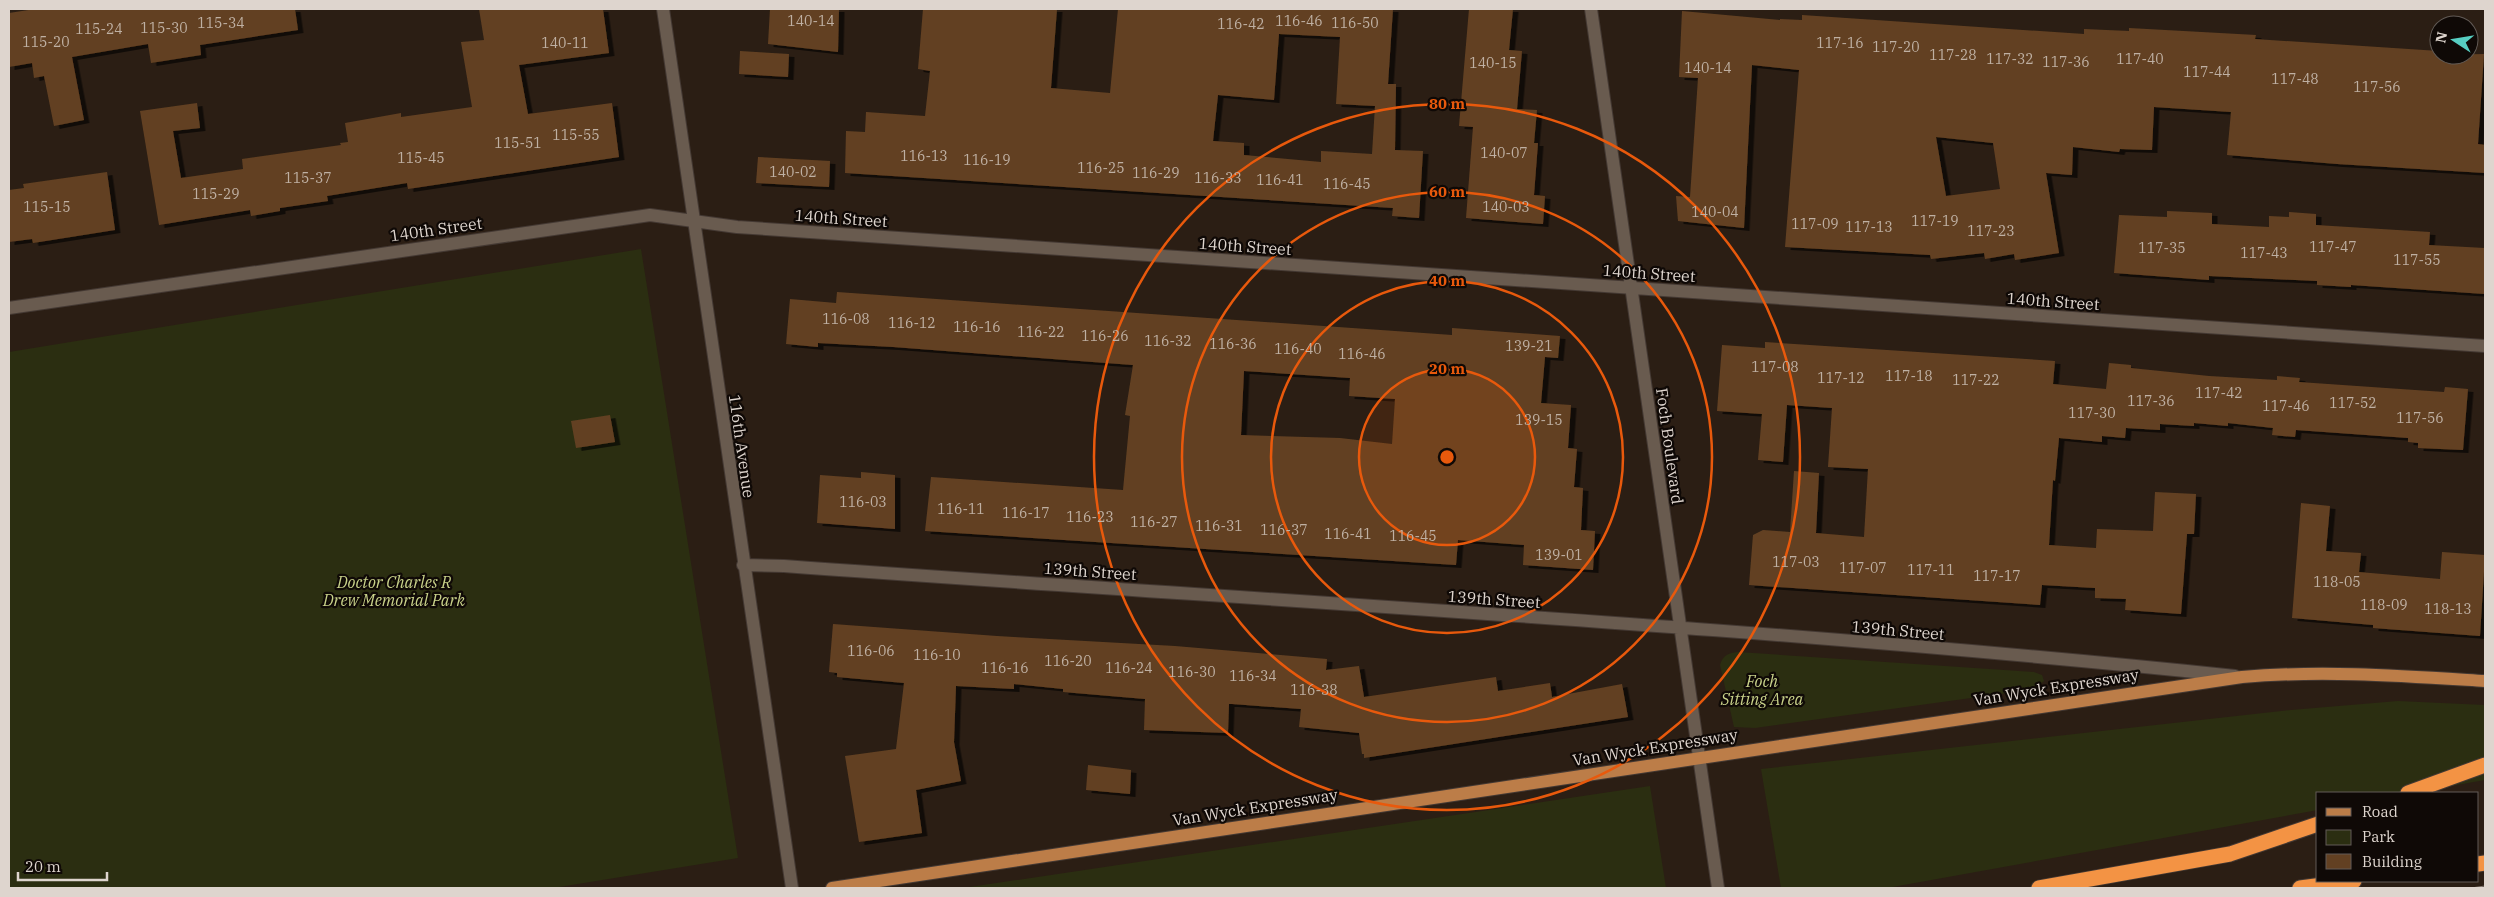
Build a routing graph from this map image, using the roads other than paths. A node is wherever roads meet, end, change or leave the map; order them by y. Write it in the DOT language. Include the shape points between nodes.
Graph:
graph roads {
  1 [pos="663,9"];
  2 [pos="1591,9"];
  3 [pos="693,221"];
  4 [pos="1630,288"];
  5 [pos="9,308"];
  6 [pos="2485,346"];
  7 [pos="743,565"];
  8 [pos="1680,628"];
  9 [pos="2242,676"];
  10 [pos="2485,681"];
  11 [pos="1698,758"];
  12 [pos="2485,765"];
  13 [pos="2411,792"];
  14 [pos="2316,825"];
  15 [pos="2346,882"];
  16 [pos="792,888"];
  17 [pos="832,888"];
  18 [pos="1718,888"];
  19 [pos="2039,888"];
  20 [pos="2300,888"];
  1 -- 3 [label="street, 116th Avenue"];
  2 -- 4 [label="street, Foch Boulevard"];
  3 -- 4 [label="street, 140th Street" via="737,227"];
  3 -- 5 [label="street, 140th Street" via="650,214"];
  3 -- 7 [label="street, 116th Avenue"];
  4 -- 6 [label="street, 140th Street"];
  4 -- 8 [label="street, Foch Boulevard"];
  7 -- 8 [label="street, 139th Street"];
  7 -- 16 [label="street, 116th Avenue"];
  8 -- 9 [label="street, 139th Street"];
  8 -- 11 [label="street, Foch Boulevard"];
  9 -- 10 [label="main road, Van Wyck Expressway" via="2350,673"];
  9 -- 11 [label="main road, Van Wyck Expressway"];
  11 -- 17 [label="main road, Van Wyck Expressway"];
  11 -- 18 [label="street, Foch Boulevard"];
  12 -- 13 [label="highway"];
  14 -- 19 [label="highway" via="2230,854"];
  15 -- 20 [label="highway"];
}
